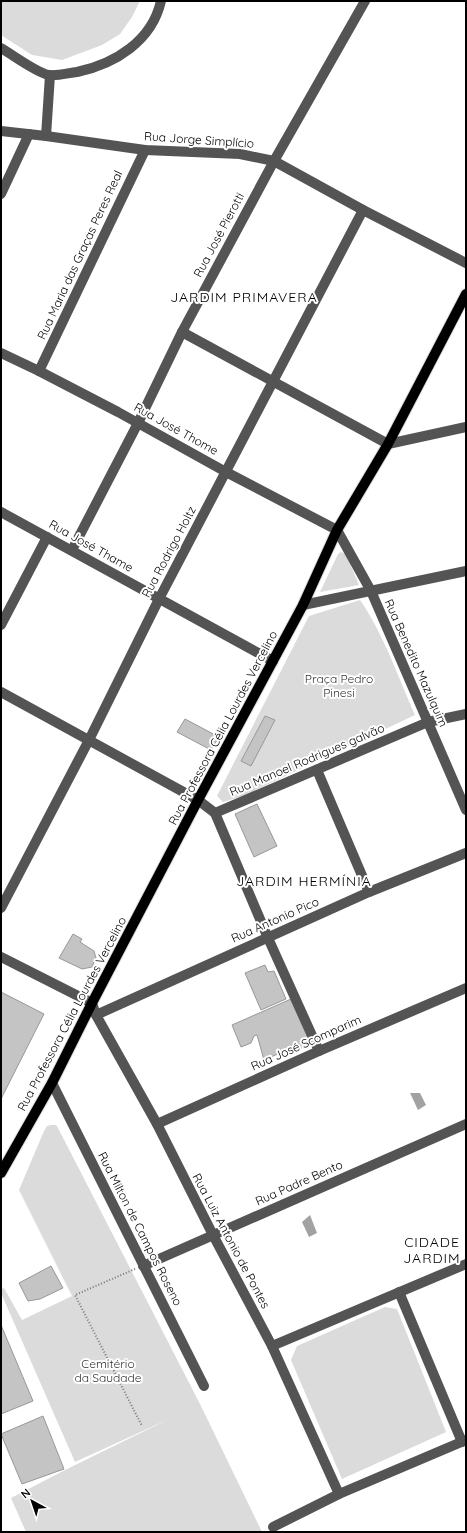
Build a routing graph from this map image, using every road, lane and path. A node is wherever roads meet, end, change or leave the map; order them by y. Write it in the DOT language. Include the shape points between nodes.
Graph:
graph roads {
  1 [pos="161,1"];
  2 [pos="365,1"];
  3 [pos="1,48"];
  4 [pos="50,75"];
  5 [pos="1,131"];
  6 [pos="29,134"];
  7 [pos="46,136"];
  8 [pos="145,150"];
  9 [pos="274,161"];
  10 [pos="1,194"];
  11 [pos="363,210"];
  12 [pos="466,263"];
  13 [pos="466,294"];
  14 [pos="182,332"];
  15 [pos="2,356"];
  16 [pos="39,371"];
  17 [pos="273,382"];
  18 [pos="138,423"];
  19 [pos="466,427"];
  20 [pos="388,444"];
  21 [pos="226,472"];
  22 [pos="1,512"];
  23 [pos="337,530"];
  24 [pos="47,537"];
  25 [pos="72,550"];
  26 [pos="466,571"];
  27 [pos="371,591"];
  28 [pos="159,599"];
  29 [pos="303,605"];
  30 [pos="1,625"];
  31 [pos="273,661"];
  32 [pos="1,692"];
  33 [pos="466,714"];
  34 [pos="428,722"];
  35 [pos="89,740"];
  36 [pos="317,770"];
  37 [pos="198,800"];
  38 [pos="466,810"];
  39 [pos="215,813"];
  40 [pos="466,853"];
  41 [pos="369,892"];
  42 [pos="1,908"];
  43 [pos="268,938"];
  44 [pos="1,957"];
  45 [pos="466,988"];
  46 [pos="92,1003"];
  47 [pos="96,1016"];
  48 [pos="319,1051"];
  49 [pos="52,1083"];
  50 [pos="157,1124"];
  51 [pos="466,1124"];
  52 [pos="1,1173"];
  53 [pos="213,1235"];
  54 [pos="466,1264"];
  55 [pos="143,1266"];
  56 [pos="399,1292"];
  57 [pos="272,1346"];
  58 [pos="204,1386"];
  59 [pos="142,1426"];
  60 [pos="464,1441"];
  61 [pos="340,1494"];
  62 [pos="273,1527"];
  1 -- 4 [label="street" via="151,26 131,49 87,70"];
  2 -- 9 [label="street, Rua José Pierotti"];
  3 -- 4 [label="street"];
  4 -- 7 [label="street"];
  5 -- 6 [label="street, Rua Jorge Simplício"];
  6 -- 7 [label="street, Rua Jorge Simplício"];
  6 -- 10 [label="street"];
  7 -- 8 [label="street, Rua Jorge Simplício"];
  8 -- 9 [label="street, Rua Jorge Simplício" via="240,154"];
  8 -- 16 [label="street, Rua Maria das Graças Peres Real"];
  9 -- 11 [label="street, Rua Jorge Simplício"];
  9 -- 14 [label="street, Rua José Pierotti"];
  11 -- 12 [label="street, Rua Jorge Simplício"];
  11 -- 17 [label="street, Rua Rodrigo Holtz"];
  13 -- 20 [label="main road, Rua Professora Célia Lourdes Vercelino"];
  14 -- 17 [label="street"];
  14 -- 18 [label="street, Rua José Pierotti"];
  15 -- 16 [label="street, Rua José Thome"];
  16 -- 18 [label="street, Rua José Thome"];
  17 -- 20 [label="street"];
  17 -- 21 [label="street, Rua Rodrigo Holtz"];
  18 -- 21 [label="street, Rua José Thome"];
  18 -- 25 [label="street, Rua José Pierotti"];
  19 -- 20 [label="street"];
  20 -- 23 [label="main road, Rua Professora Célia Lourdes Vercelino"];
  21 -- 23 [label="street, Rua José Thome"];
  21 -- 28 [label="street, Rua Rodrigo Holtz"];
  22 -- 24 [label="street, Rua José Thame"];
  23 -- 27 [label="street, Rua Benedito Mazulquim"];
  23 -- 29 [label="main road, Rua Professora Célia Lourdes Vercelino"];
  24 -- 25 [label="street, Rua José Thame"];
  24 -- 30 [label="street"];
  25 -- 28 [label="street, Rua José Thame"];
  26 -- 27 [label="street"];
  27 -- 29 [label="street"];
  27 -- 34 [label="street, Rua Benedito Mazulquim"];
  28 -- 31 [label="street, Rua José Thame"];
  28 -- 35 [label="street, Rua Rodrigo Holtz"];
  29 -- 31 [label="main road, Rua Professora Célia Lourdes Vercelino"];
  31 -- 37 [label="main road, Rua Professora Célia Lourdes Vercelino"];
  32 -- 35 [label="street"];
  33 -- 34 [label="street"];
  34 -- 36 [label="street, Rua Manoel Rodrigues galvão"];
  34 -- 38 [label="street, Rua Benedito Mazulquim"];
  35 -- 37 [label="street"];
  35 -- 42 [label="street, Rua Rodrigo Holtz"];
  36 -- 39 [label="street, Rua Manoel Rodrigues galvão"];
  36 -- 41 [label="street"];
  37 -- 39 [label="street"];
  37 -- 46 [label="main road, Rua Professora Célia Lourdes Vercelino"];
  39 -- 43 [label="street"];
  40 -- 41 [label="street, Rua Antonio Pico"];
  41 -- 43 [label="street, Rua Antonio Pico"];
  43 -- 47 [label="street, Rua Antonio Pico"];
  43 -- 48 [label="street"];
  44 -- 46 [label="street"];
  45 -- 48 [label="street, Rua José Scomparim"];
  46 -- 47 [label="street, Rua Luiz Antonio de Pontes"];
  46 -- 49 [label="main road, Rua Professora Célia Lourdes Vercelino"];
  47 -- 50 [label="street, Rua Luiz Antonio de Pontes"];
  48 -- 50 [label="street, Rua José Scomparim"];
  49 -- 52 [label="main road, Rua Professora Célia Lourdes Vercelino"];
  49 -- 55 [label="street, Rua Milton de Campos Roseno"];
  50 -- 53 [label="street, Rua Luiz Antonio de Pontes"];
  51 -- 53 [label="street, Rua Padre Bento"];
  53 -- 55 [label="street, Rua Padre Bento"];
  53 -- 57 [label="street, Rua Luiz Antonio de Pontes"];
  54 -- 56 [label="street"];
  55 -- 58 [label="street, Rua Milton de Campos Roseno"];
  55 -- 59 [label="path" via="75,1295"];
  56 -- 57 [label="street"];
  56 -- 60 [label="street"];
  57 -- 61 [label="street, Rua Luiz Antonio de Pontes"];
  60 -- 61 [label="street"];
  61 -- 62 [label="street"];
}
